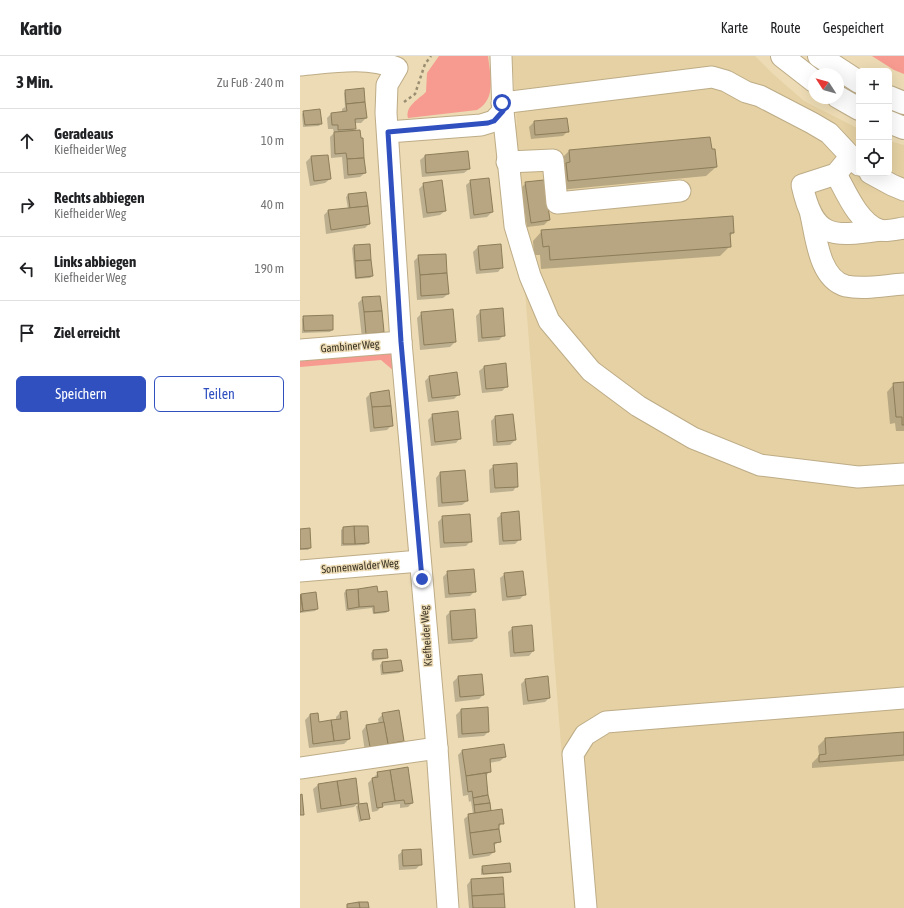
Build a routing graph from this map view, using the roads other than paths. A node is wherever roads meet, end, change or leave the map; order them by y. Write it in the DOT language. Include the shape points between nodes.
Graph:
graph roads {
  1 [pos="501,56"];
  2 [pos="782,56"];
  3 [pos="819,56"];
  4 [pos="300,65"];
  5 [pos="808,76"];
  6 [pos="856,80"];
  7 [pos="892,99"];
  8 [pos="844,100"];
  9 [pos="904,103"];
  10 [pos="503,107"];
  11 [pos="856,107"];
  12 [pos="387,123"];
  13 [pos="892,123"];
  14 [pos="904,128"];
  15 [pos="854,161"];
  16 [pos="508,162"];
  17 [pos="836,174"];
  18 [pos="876,176"];
  19 [pos="904,190"];
  20 [pos="680,191"];
  21 [pos="811,213"];
  22 [pos="904,228"];
  23 [pos="880,230"];
  24 [pos="904,284"];
  25 [pos="401,342"];
  26 [pos="300,350"];
  27 [pos="904,474"];
  28 [pos="420,561"];
  29 [pos="300,571"];
  30 [pos="904,698"];
  31 [pos="437,748"];
  32 [pos="300,768"];
  33 [pos="448,908"];
  34 [pos="586,908"];
  1 -- 10 [label="street"];
  2 -- 5 [label="highway"];
  3 -- 6 [label="highway"];
  4 -- 12 [label="street, Kiefheider Weg" via="358,60 385,63 397,68 387,85"];
  7 -- 9 [label="highway"];
  8 -- 11 [label="highway"];
  10 -- 12 [label="street" via="494,121 481,125"];
  10 -- 15 [label="street" via="712,77 760,96 829,133"];
  10 -- 16 [label="street"];
  12 -- 25 [label="street, Kiefheider Weg"];
  13 -- 14 [label="highway"];
  15 -- 17 [label="street"];
  16 -- 20 [label="street" via="553,160 557,203"];
  16 -- 27 [label="street" via="514,226 530,276 549,321 591,371 638,406 693,438 760,465 858,477"];
  17 -- 21 [label="street" via="802,185"];
  17 -- 23 [label="street" via="861,215"];
  18 -- 19 [label="street"];
  21 -- 23 [label="street" via="826,231 840,235"];
  21 -- 24 [label="street" via="821,257 825,268 834,278 844,285 856,287"];
  22 -- 23 [label="street"];
  25 -- 26 [label="street, Gambiner Weg"];
  25 -- 28 [label="street, Kiefheider Weg"];
  28 -- 29 [label="street, Sonnenwalder Weg"];
  28 -- 31 [label="street, Kiefheider Weg"];
  30 -- 34 [label="street" via="606,722 585,735 573,754"];
  31 -- 32 [label="street"];
  31 -- 33 [label="street, Kiefheider Weg"];
}
